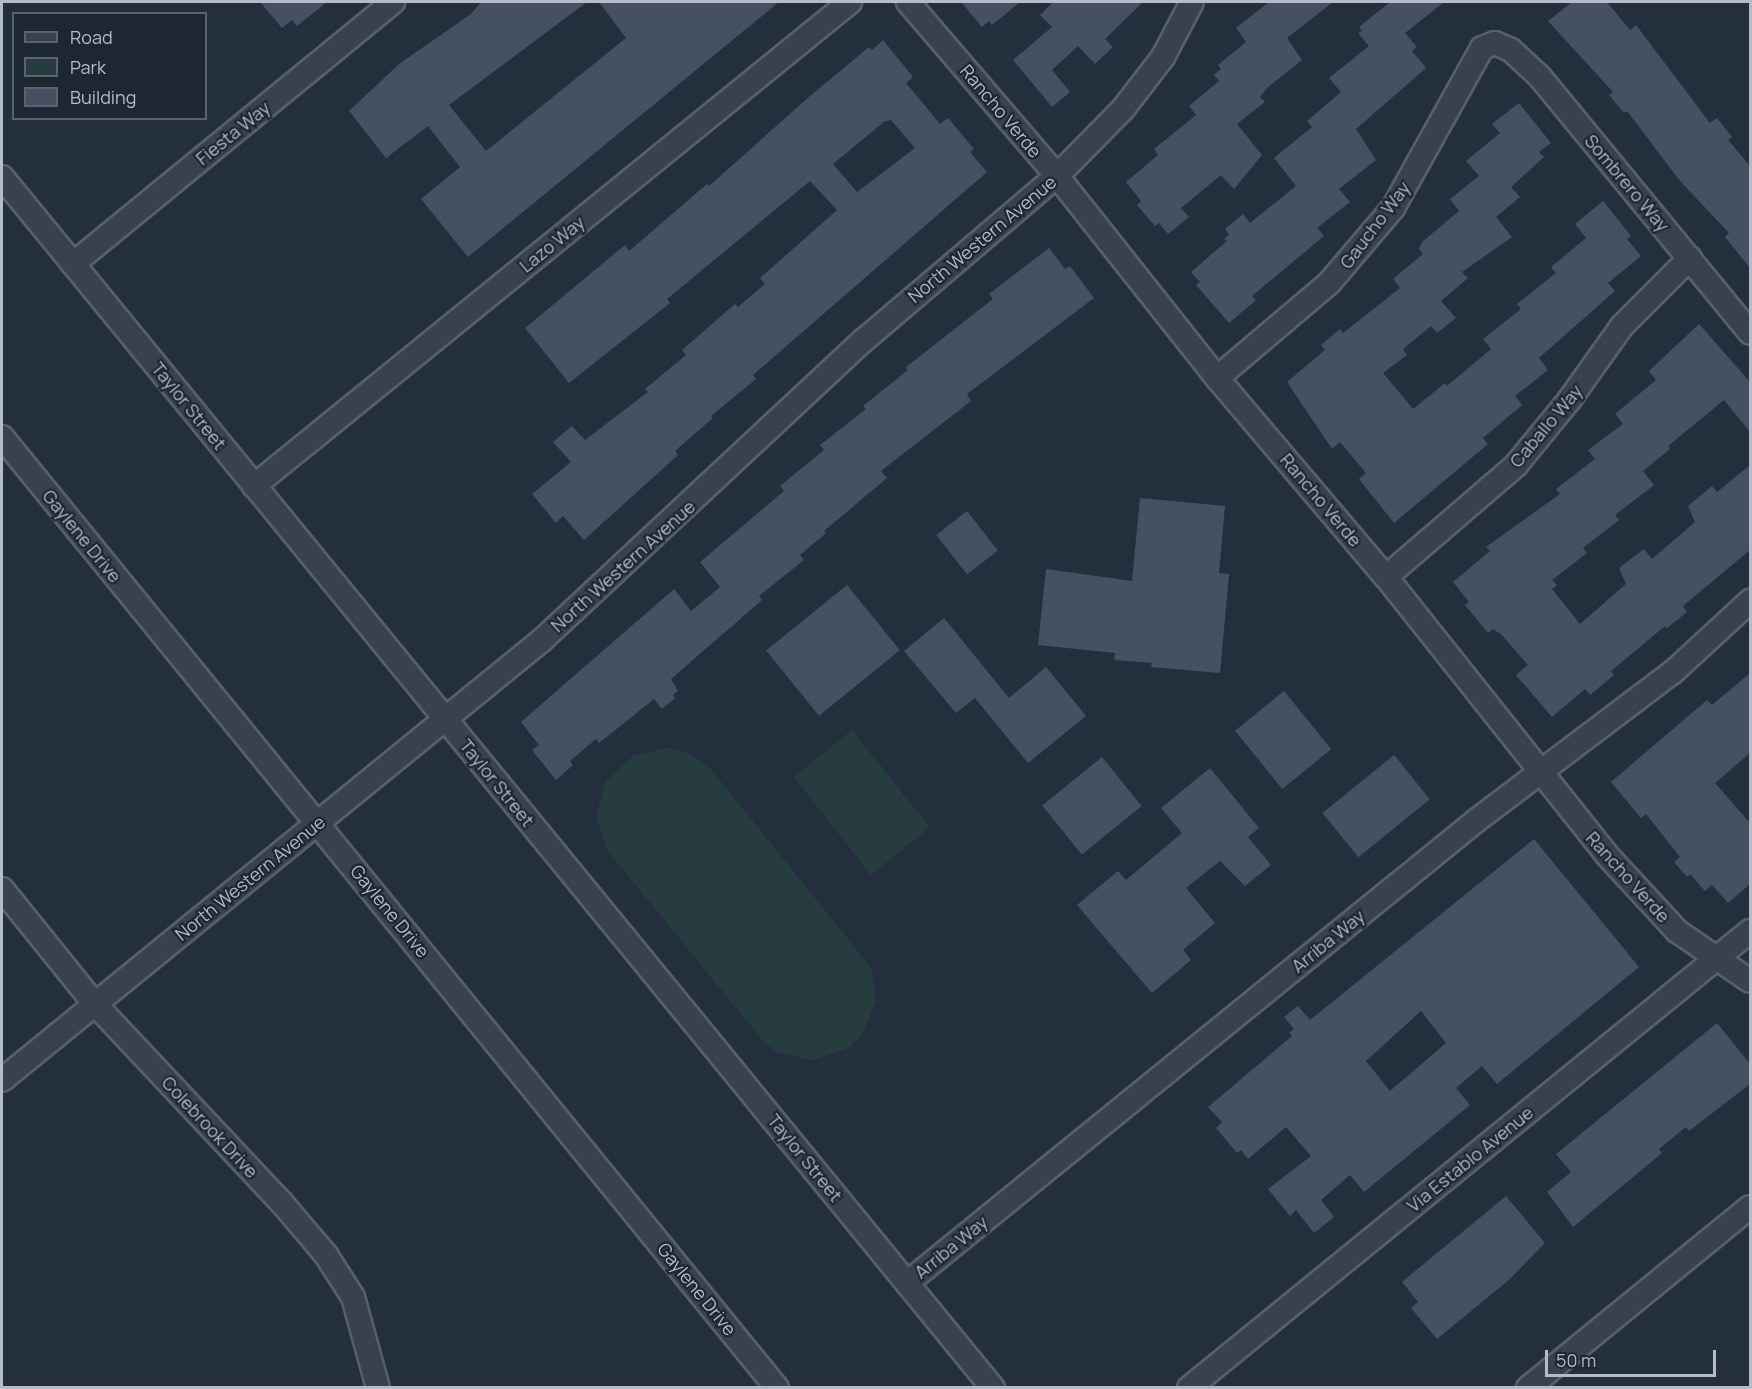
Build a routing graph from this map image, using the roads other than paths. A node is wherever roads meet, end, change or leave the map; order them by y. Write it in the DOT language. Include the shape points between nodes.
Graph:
graph roads {
  1 [pos="393,2"];
  2 [pos="850,2"];
  3 [pos="908,2"];
  4 [pos="1192,2"];
  5 [pos="1495,43"];
  6 [pos="1057,176"];
  7 [pos="2,177"];
  8 [pos="1689,258"];
  9 [pos="73,264"];
  10 [pos="1750,333"];
  11 [pos="1217,378"];
  12 [pos="2,437"];
  13 [pos="254,486"];
  14 [pos="1386,577"];
  15 [pos="1750,602"];
  16 [pos="445,719"];
  17 [pos="1540,774"];
  18 [pos="319,823"];
  19 [pos="2,889"];
  20 [pos="1750,931"];
  21 [pos="1714,959"];
  22 [pos="1750,981"];
  23 [pos="94,1004"];
  24 [pos="2,1080"];
  25 [pos="1750,1207"];
  26 [pos="907,1283"];
  27 [pos="378,1388"];
  28 [pos="777,1388"];
  29 [pos="993,1388"];
  30 [pos="1190,1388"];
  31 [pos="1528,1388"];
  1 -- 9 [label="street, Fiesta Way"];
  2 -- 13 [label="street, Lazo Way"];
  3 -- 6 [label="street, Rancho Verde"];
  4 -- 6 [label="street, North Western Avenue" via="1163,57 1124,110"];
  5 -- 8 [label="street, Sombrero Way" via="1511,50 1540,77"];
  5 -- 11 [label="street, Gaucho Way" via="1482,48 1393,208 1330,282"];
  6 -- 11 [label="street, Rancho Verde"];
  6 -- 16 [label="street, North Western Avenue" via="864,340 663,531 542,640"];
  7 -- 9 [label="street, Taylor Street"];
  8 -- 10 [label="street, Sombrero Way"];
  8 -- 14 [label="street, Caballo Way" via="1622,326 1516,465"];
  9 -- 13 [label="street, Taylor Street"];
  11 -- 14 [label="street, Rancho Verde"];
  12 -- 18 [label="street, Gaylene Drive"];
  13 -- 16 [label="street, Taylor Street"];
  14 -- 17 [label="street, Rancho Verde"];
  15 -- 17 [label="street, Arriba Way" via="1673,672"];
  16 -- 18 [label="street, North Western Avenue"];
  16 -- 26 [label="street, Taylor Street"];
  17 -- 21 [label="street, Rancho Verde" via="1677,931"];
  17 -- 26 [label="street, Arriba Way" via="1478,820"];
  18 -- 23 [label="street, North Western Avenue"];
  18 -- 28 [label="street, Gaylene Drive"];
  19 -- 23 [label="street, Colebrook Drive"];
  20 -- 21 [label="street, Via Establo Avenue"];
  21 -- 22 [label="street, Rancho Verde"];
  21 -- 30 [label="street, Via Establo Avenue"];
  23 -- 24 [label="street, North Western Avenue"];
  23 -- 27 [label="street, Colebrook Drive" via="326,1255 352,1298"];
  25 -- 31 [label="street"];
  26 -- 29 [label="street, Taylor Street"];
}
